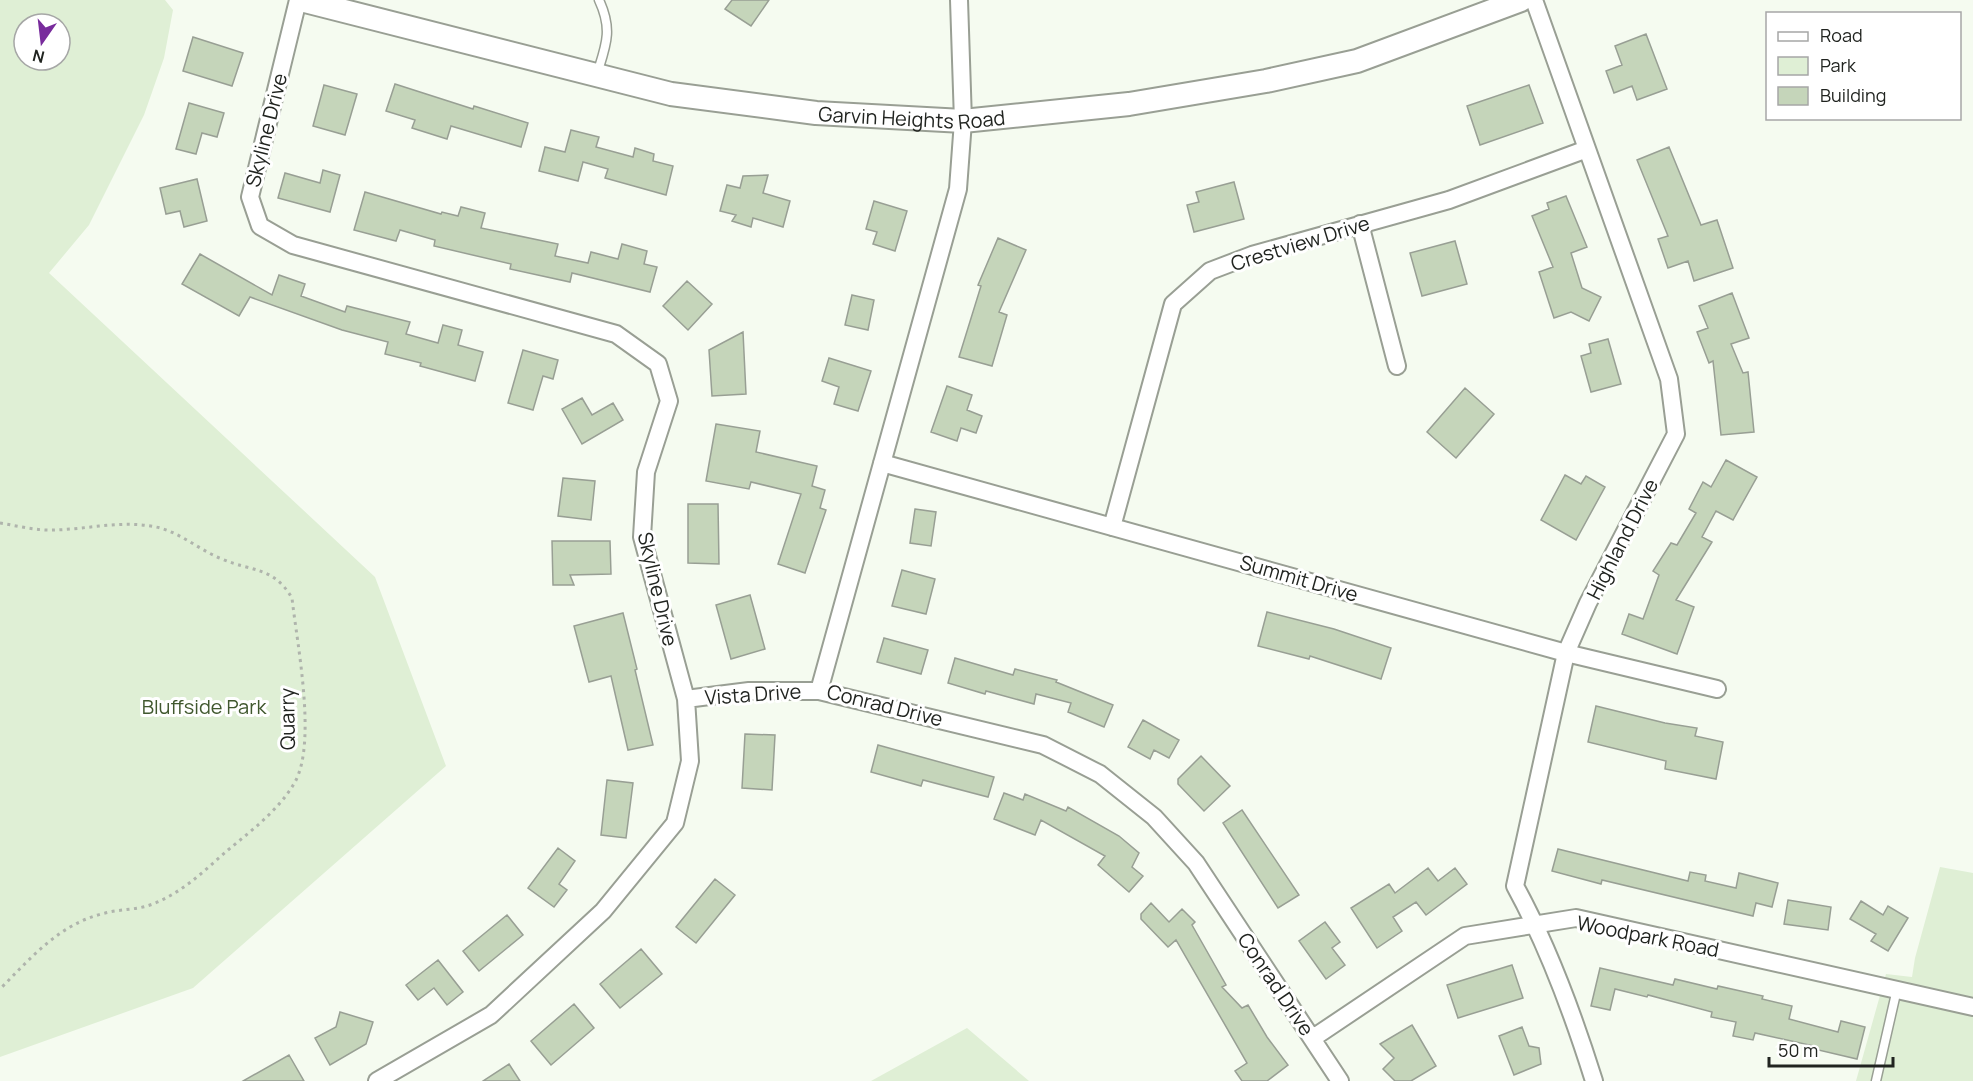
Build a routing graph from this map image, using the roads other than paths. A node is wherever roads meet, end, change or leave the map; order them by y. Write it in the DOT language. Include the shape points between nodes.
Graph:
graph roads {
  1 [pos="300,0"];
  2 [pos="599,0"];
  3 [pos="959,0"];
  4 [pos="1521,0"];
  5 [pos="1534,0"];
  6 [pos="597,75"];
  7 [pos="963,121"];
  8 [pos="1587,148"];
  9 [pos="1360,224"];
  10 [pos="1397,366"];
  11 [pos="882,463"];
  12 [pos="1112,526"];
  13 [pos="1566,653"];
  14 [pos="1717,689"];
  15 [pos="819,691"];
  16 [pos="686,699"];
  17 [pos="1536,925"];
  18 [pos="1898,989"];
  19 [pos="1973,1007"];
  20 [pos="1313,1038"];
  21 [pos="377,1081"];
  22 [pos="1340,1081"];
  23 [pos="1594,1081"];
  24 [pos="1876,1081"];
  1 -- 6 [label="main road, Garvin Heights Road"];
  1 -- 16 [label="street, Skyline Drive" via="250,197 260,226 293,245 616,334 658,364 669,401 646,472 642,537"];
  2 -- 6 [label="lane" via="606,16 608,41"];
  3 -- 7 [label="street, Conrad Drive"];
  4 -- 7 [label="main road, Garvin Heights Road" via="1357,61 1129,104"];
  5 -- 8 [label="street, Highland Drive"];
  6 -- 7 [label="main road, Garvin Heights Road" via="671,94 816,113"];
  7 -- 11 [label="street, Conrad Drive" via="958,189"];
  8 -- 9 [label="street, Crestview Drive" via="1449,200"];
  8 -- 13 [label="street, Highland Drive" via="1669,379 1676,434"];
  9 -- 10 [label="street"];
  9 -- 12 [label="street, Crestview Drive" via="1210,271 1173,304"];
  11 -- 12 [label="street, Summit Drive"];
  11 -- 15 [label="street, Conrad Drive"];
  12 -- 13 [label="street, Summit Drive"];
  13 -- 14 [label="street, Summit Drive"];
  13 -- 17 [label="street, Highland Drive" via="1515,886"];
  15 -- 16 [label="street, Vista Drive" via="750,691"];
  15 -- 20 [label="street, Conrad Drive" via="1043,745 1100,774 1154,817 1196,863"];
  16 -- 21 [label="street, Skyline Drive" via="690,761 675,823 625,885 603,911 491,1015"];
  17 -- 18 [label="street, Woodpark Road" via="1576,918"];
  17 -- 20 [label="street, Woodpark Road" via="1465,936"];
  17 -- 23 [label="street, Highland Drive" via="1575,1019"];
  18 -- 19 [label="street, Woodpark Road"];
  18 -- 24 [label="lane"];
  20 -- 22 [label="street, Conrad Drive"];
}
